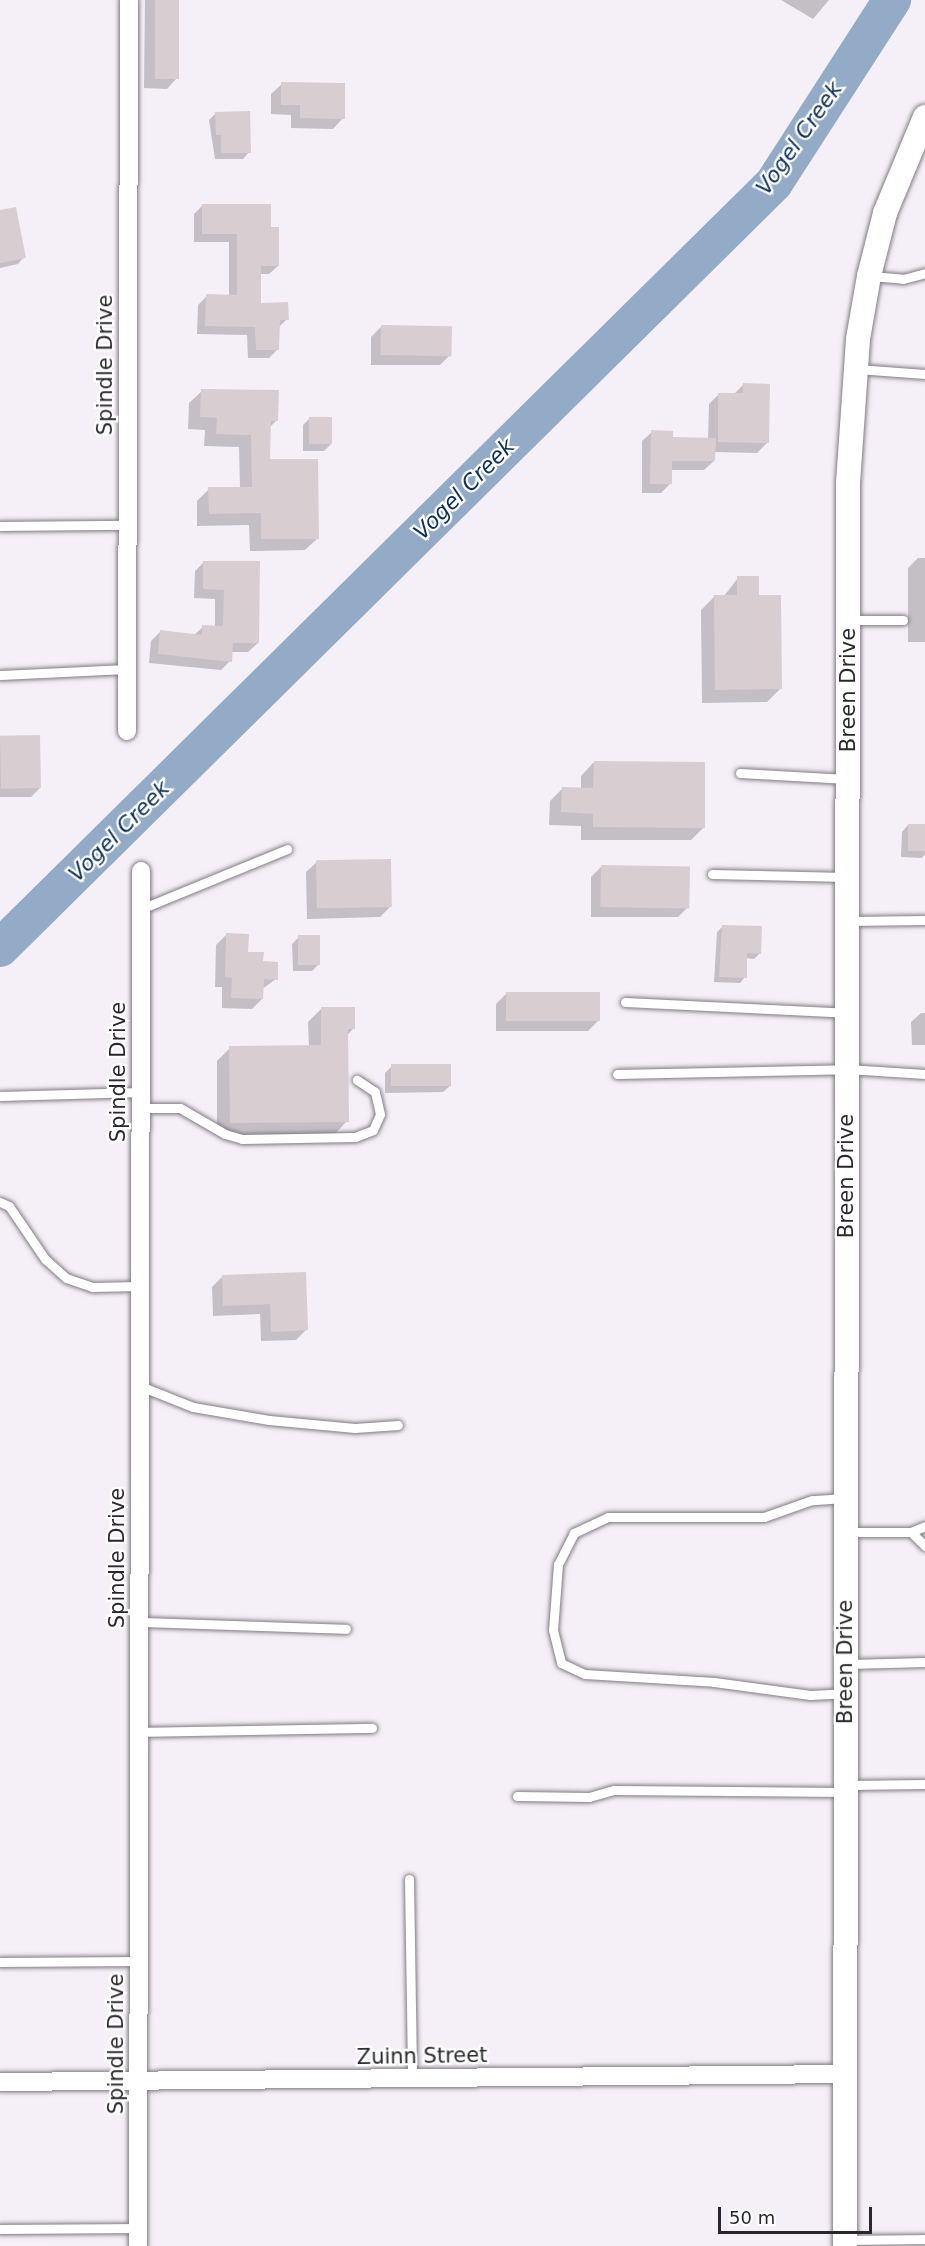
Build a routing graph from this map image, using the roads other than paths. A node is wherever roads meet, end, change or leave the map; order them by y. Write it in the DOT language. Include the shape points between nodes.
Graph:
graph roads {
  1 [pos="129,0"];
  2 [pos="925,117"];
  3 [pos="925,273"];
  4 [pos="869,276"];
  5 [pos="855,369"];
  6 [pos="925,374"];
  7 [pos="128,525"];
  8 [pos="0,526"];
  9 [pos="848,620"];
  10 [pos="903,620"];
  11 [pos="127,669"];
  12 [pos="0,675"];
  13 [pos="127,731"];
  14 [pos="740,773"];
  15 [pos="847,779"];
  16 [pos="287,849"];
  17 [pos="141,870"];
  18 [pos="712,874"];
  19 [pos="847,877"];
  20 [pos="141,909"];
  21 [pos="925,920"];
  22 [pos="847,921"];
  23 [pos="625,1002"];
  24 [pos="847,1013"];
  25 [pos="847,1069"];
  26 [pos="617,1074"];
  27 [pos="925,1074"];
  28 [pos="357,1080"];
  29 [pos="0,1096"];
  30 [pos="141,1100"];
  31 [pos="0,1202"];
  32 [pos="140,1286"];
  33 [pos="140,1386"];
  34 [pos="398,1425"];
  35 [pos="846,1497"];
  36 [pos="925,1526"];
  37 [pos="846,1532"];
  38 [pos="911,1532"];
  39 [pos="925,1546"];
  40 [pos="140,1622"];
  41 [pos="346,1629"];
  42 [pos="925,1662"];
  43 [pos="845,1664"];
  44 [pos="845,1693"];
  45 [pos="372,1728"];
  46 [pos="139,1732"];
  47 [pos="925,1784"];
  48 [pos="845,1789"];
  49 [pos="517,1796"];
  50 [pos="409,1879"];
  51 [pos="139,1961"];
  52 [pos="0,1962"];
  53 [pos="845,2074"];
  54 [pos="412,2078"];
  55 [pos="138,2081"];
  56 [pos="0,2082"];
  57 [pos="0,2229"];
  58 [pos="138,2237"];
  59 [pos="925,2239"];
  60 [pos="845,2243"];
  1 -- 7 [label="street, Spindle Drive"];
  2 -- 4 [label="street, Breen Drive" via="885,213"];
  3 -- 4 [label="lane" via="903,279"];
  4 -- 5 [label="street, Breen Drive"];
  5 -- 6 [label="lane"];
  5 -- 9 [label="street, Breen Drive" via="848,483"];
  7 -- 8 [label="lane"];
  7 -- 11 [label="street, Spindle Drive"];
  9 -- 10 [label="lane"];
  9 -- 15 [label="street, Breen Drive"];
  11 -- 12 [label="lane"];
  11 -- 13 [label="street, Spindle Drive"];
  14 -- 15 [label="lane"];
  15 -- 19 [label="street, Breen Drive"];
  16 -- 20 [label="lane"];
  17 -- 20 [label="street, Spindle Drive"];
  18 -- 19 [label="lane"];
  19 -- 22 [label="street, Breen Drive"];
  20 -- 30 [label="street, Spindle Drive"];
  21 -- 22 [label="lane"];
  22 -- 24 [label="street, Breen Drive"];
  23 -- 24 [label="lane"];
  24 -- 25 [label="street, Breen Drive"];
  25 -- 26 [label="lane"];
  25 -- 27 [label="lane"];
  25 -- 35 [label="street, Breen Drive"];
  28 -- 30 [label="lane" via="368,1085 379,1102 379,1122 370,1137 242,1139 225,1134 180,1108"];
  29 -- 30 [label="lane"];
  30 -- 32 [label="street, Spindle Drive"];
  31 -- 32 [label="lane" via="9,1206 45,1259 66,1278 92,1287"];
  32 -- 33 [label="street, Spindle Drive"];
  33 -- 34 [label="lane" via="193,1407 269,1420 355,1428"];
  33 -- 40 [label="street, Spindle Drive"];
  35 -- 37 [label="street, Breen Drive"];
  35 -- 44 [label="lane" via="812,1500 764,1517 608,1517 574,1533 558,1564 553,1630 561,1663 585,1674 714,1682 810,1695"];
  36 -- 38 [label="lane"];
  37 -- 38 [label="lane"];
  37 -- 43 [label="street, Breen Drive"];
  38 -- 39 [label="lane"];
  40 -- 41 [label="lane"];
  40 -- 46 [label="street, Spindle Drive"];
  42 -- 43 [label="lane"];
  43 -- 44 [label="street, Breen Drive"];
  44 -- 48 [label="street, Breen Drive"];
  45 -- 46 [label="lane"];
  46 -- 51 [label="street, Spindle Drive"];
  47 -- 48 [label="lane"];
  48 -- 49 [label="lane" via="614,1790 589,1797"];
  48 -- 53 [label="street, Breen Drive"];
  50 -- 54 [label="lane"];
  51 -- 52 [label="lane"];
  51 -- 55 [label="street, Spindle Drive"];
  53 -- 54 [label="street, Zuinn Street"];
  53 -- 60 [label="street, Breen Drive"];
  54 -- 55 [label="street, Zuinn Street"];
  55 -- 56 [label="street, Zuinn Street"];
  55 -- 58 [label="street, Spindle Drive"];
  57 -- 58 [label="lane"];
  59 -- 60 [label="lane"];
}
